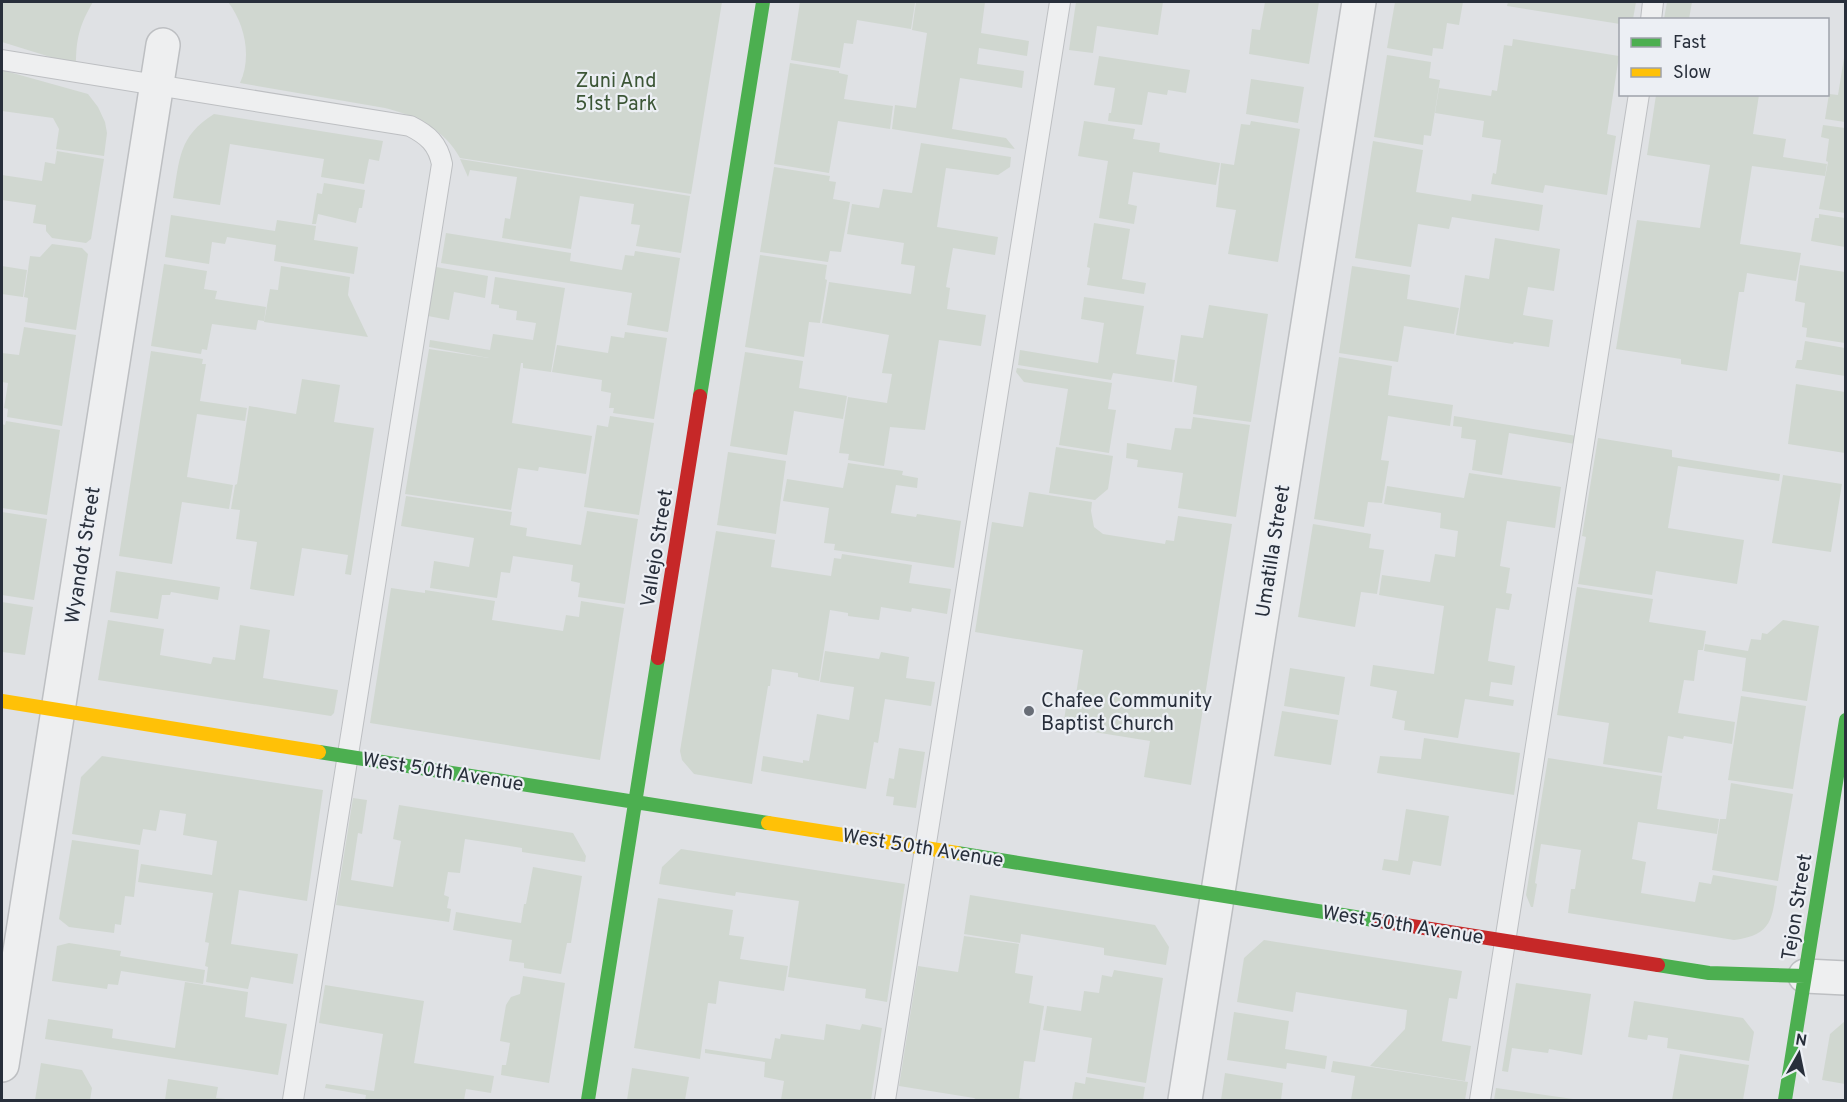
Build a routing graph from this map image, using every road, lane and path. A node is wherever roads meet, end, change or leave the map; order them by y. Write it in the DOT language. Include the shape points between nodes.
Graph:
graph roads {
  1 [pos="763,2"];
  2 [pos="1060,2"];
  3 [pos="1359,2"];
  4 [pos="1653,2"];
  5 [pos="1651,18"];
  6 [pos="163,45"];
  7 [pos="2,60"];
  8 [pos="157,85"];
  9 [pos="1639,96"];
  10 [pos="2,701"];
  11 [pos="58,710"];
  12 [pos="1845,720"];
  13 [pos="347,756"];
  14 [pos="635,802"];
  15 [pos="926,848"];
  16 [pos="1217,895"];
  17 [pos="1505,940"];
  18 [pos="1805,976"];
  19 [pos="1845,978"];
  20 [pos="2,1065"];
  21 [pos="293,1101"];
  22 [pos="588,1101"];
  23 [pos="885,1101"];
  24 [pos="1185,1101"];
  25 [pos="1480,1101"];
  26 [pos="1785,1101"];
  1 -- 14 [label="street, Vallejo Street"];
  2 -- 15 [label="lane"];
  3 -- 16 [label="street, Umatilla Street"];
  4 -- 5 [label="lane"];
  6 -- 8 [label="street, Wyandot Street"];
  7 -- 8 [label="lane"];
  8 -- 11 [label="street, Wyandot Street"];
  8 -- 13 [label="lane" via="410,126 423,132 440,154 442,164"];
  9 -- 17 [label="lane"];
  10 -- 11 [label="street, West 50th Avenue"];
  11 -- 13 [label="street, West 50th Avenue"];
  11 -- 20 [label="street, Wyandot Street"];
  12 -- 18 [label="street, Tejon Street"];
  13 -- 14 [label="street, West 50th Avenue"];
  13 -- 21 [label="lane"];
  14 -- 15 [label="street, West 50th Avenue"];
  14 -- 22 [label="street, Vallejo Street"];
  15 -- 16 [label="street, West 50th Avenue"];
  15 -- 23 [label="lane"];
  16 -- 17 [label="street, West 50th Avenue"];
  16 -- 24 [label="street, Umatilla Street"];
  17 -- 18 [label="street, West 50th Avenue" via="1709,973"];
  17 -- 25 [label="lane"];
  18 -- 19 [label="street, West 50th Avenue"];
  18 -- 26 [label="street, Tejon Street"];
}
